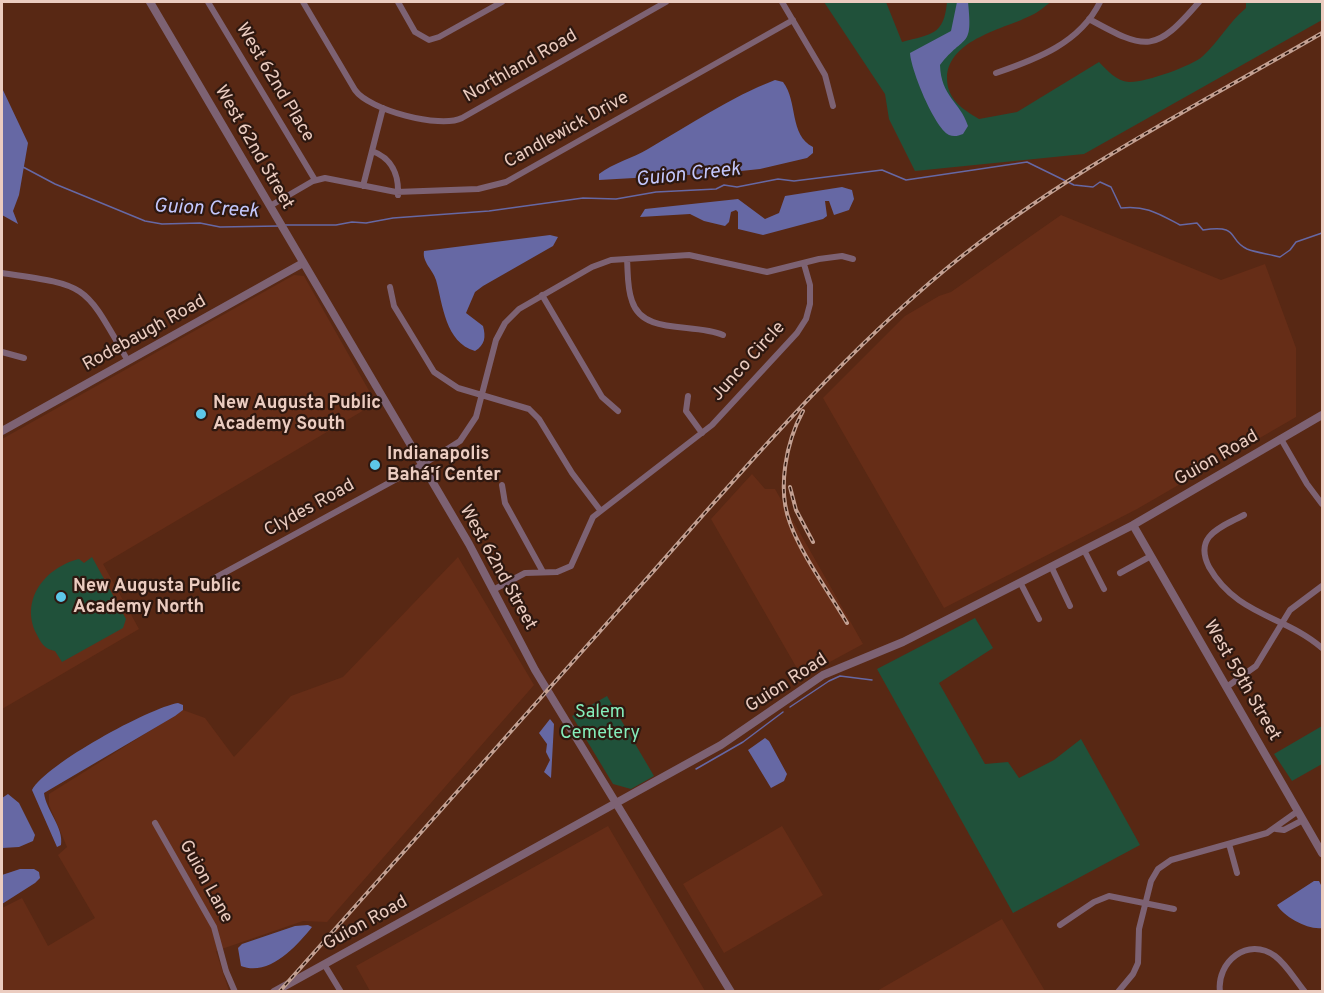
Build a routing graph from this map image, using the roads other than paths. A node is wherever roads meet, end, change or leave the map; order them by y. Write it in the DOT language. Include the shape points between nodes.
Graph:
graph roads {
  1 [pos="208,2"];
  2 [pos="303,2"];
  3 [pos="398,2"];
  4 [pos="502,2"];
  5 [pos="666,2"];
  6 [pos="782,2"];
  7 [pos="1100,2"];
  8 [pos="1199,2"];
  9 [pos="154,3"];
  10 [pos="793,20"];
  11 [pos="1089,20"];
  12 [pos="996,73"];
  13 [pos="832,106"];
  14 [pos="383,108"];
  15 [pos="372,151"];
  16 [pos="315,180"];
  17 [pos="363,186"];
  18 [pos="398,194"];
  19 [pos="272,210"];
  20 [pos="627,259"];
  21 [pos="853,260"];
  22 [pos="303,263"];
  23 [pos="804,264"];
  24 [pos="2,273"];
  25 [pos="390,287"];
  26 [pos="542,295"];
  27 [pos="723,335"];
  28 [pos="2,352"];
  29 [pos="24,358"];
  30 [pos="128,361"];
  31 [pos="482,395"];
  32 [pos="688,396"];
  33 [pos="618,411"];
  34 [pos="1323,415"];
  35 [pos="2,431"];
  36 [pos="702,433"];
  37 [pos="1281,439"];
  38 [pos="422,465"];
  39 [pos="502,485"];
  40 [pos="1323,504"];
  41 [pos="600,510"];
  42 [pos="1244,515"];
  43 [pos="1133,525"];
  44 [pos="1084,550"];
  45 [pos="1151,556"];
  46 [pos="1051,566"];
  47 [pos="543,572"];
  48 [pos="1120,573"];
  49 [pos="213,579"];
  50 [pos="1020,582"];
  51 [pos="1323,586"];
  52 [pos="1104,589"];
  53 [pos="493,590"];
  54 [pos="1070,606"];
  55 [pos="1039,619"];
  56 [pos="1280,623"];
  57 [pos="1323,648"];
  58 [pos="1227,686"];
  59 [pos="616,805"];
  60 [pos="1298,811"];
  61 [pos="1303,820"];
  62 [pos="155,823"];
  63 [pos="1276,829"];
  64 [pos="1229,844"];
  65 [pos="1323,853"];
  66 [pos="1237,873"];
  67 [pos="1145,902"];
  68 [pos="1174,909"];
  69 [pos="1060,925"];
  70 [pos="324,964"];
  71 [pos="235,992"];
  72 [pos="274,992"];
  73 [pos="341,992"];
  74 [pos="731,992"];
  75 [pos="1119,992"];
  76 [pos="1220,992"];
  77 [pos="1305,992"];
  1 -- 16 [label="street, West 62nd Place"];
  2 -- 14 [label="street, Northland Road" via="358,94"];
  3 -- 4 [label="street" via="417,34 429,40 440,38"];
  5 -- 14 [label="street, Northland Road" via="458,121 438,123"];
  6 -- 10 [label="street"];
  7 -- 11 [label="street"];
  8 -- 11 [label="street" via="1172,32 1151,42 1126,39"];
  9 -- 19 [label="street, West 62nd Street"];
  10 -- 13 [label="street" via="827,80"];
  10 -- 18 [label="street, Candlewick Drive" via="511,180 478,189"];
  11 -- 12 [label="street" via="1057,47"];
  14 -- 15 [label="street"];
  15 -- 17 [label="street"];
  15 -- 18 [label="street" via="393,168"];
  16 -- 17 [label="street, Candlewick Drive" via="331,178"];
  16 -- 19 [label="street"];
  17 -- 18 [label="street, Candlewick Drive"];
  19 -- 22 [label="street, West 62nd Street"];
  20 -- 23 [label="street, Clydes Road" via="689,255 767,272"];
  20 -- 26 [label="street, Clydes Road" via="599,263"];
  20 -- 27 [label="street" via="632,304 642,317 661,325 705,328"];
  21 -- 23 [label="street, Clydes Road" via="842,256"];
  22 -- 30 [label="street, Rodebaugh Road"];
  22 -- 38 [label="street, West 62nd Street"];
  23 -- 36 [label="street, Junco Circle" via="811,298 804,323"];
  24 -- 30 [label="street" via="66,283 82,290 94,303"];
  25 -- 31 [label="street" via="394,306 434,372 458,388"];
  26 -- 31 [label="street, Clydes Road" via="505,323 496,340"];
  26 -- 33 [label="street" via="602,397"];
  28 -- 29 [label="street"];
  30 -- 35 [label="street, Rodebaugh Road"];
  31 -- 38 [label="street, Clydes Road" via="476,417 466,433"];
  31 -- 41 [label="street" via="518,404 535,414"];
  32 -- 36 [label="street, Junco Circle" via="686,411"];
  34 -- 37 [label="street, Guion Road"];
  36 -- 41 [label="street"];
  37 -- 40 [label="street"];
  37 -- 43 [label="street, Guion Road"];
  38 -- 49 [label="street, Clydes Road"];
  38 -- 53 [label="street, West 62nd Street"];
  39 -- 47 [label="street" via="505,503"];
  41 -- 47 [label="street" via="588,524 571,566"];
  42 -- 56 [label="street" via="1211,534 1205,545 1206,560 1223,589"];
  43 -- 44 [label="street, Guion Road"];
  43 -- 45 [label="street, West 59th Street"];
  44 -- 46 [label="street, Guion Road"];
  44 -- 52 [label="street"];
  45 -- 48 [label="street"];
  45 -- 58 [label="street, West 59th Street"];
  46 -- 50 [label="street, Guion Road"];
  46 -- 54 [label="street"];
  47 -- 53 [label="street" via="525,573"];
  50 -- 55 [label="street"];
  50 -- 59 [label="street, Guion Road" via="897,644 817,678 737,735"];
  51 -- 56 [label="street" via="1299,602"];
  53 -- 59 [label="street, West 62nd Street" via="535,670"];
  56 -- 57 [label="street"];
  56 -- 58 [label="street" via="1256,666"];
  58 -- 60 [label="street, West 59th Street"];
  59 -- 70 [label="street, Guion Road"];
  59 -- 74 [label="street, West 62nd Street"];
  60 -- 61 [label="street, West 59th Street"];
  60 -- 63 [label="street"];
  61 -- 63 [label="street" via="1284,830"];
  61 -- 65 [label="street, West 59th Street"];
  62 -- 71 [label="street, Guion Lane" via="214,927"];
  63 -- 64 [label="street"];
  64 -- 66 [label="street"];
  64 -- 67 [label="street" via="1164,865 1153,877"];
  67 -- 68 [label="street"];
  67 -- 69 [label="street" via="1104,897"];
  67 -- 75 [label="street" via="1136,967"];
  70 -- 72 [label="street, Guion Road"];
  70 -- 73 [label="street"];
  76 -- 77 [label="street" via="1220,975 1229,960 1240,952 1257,950 1278,959"];
}
